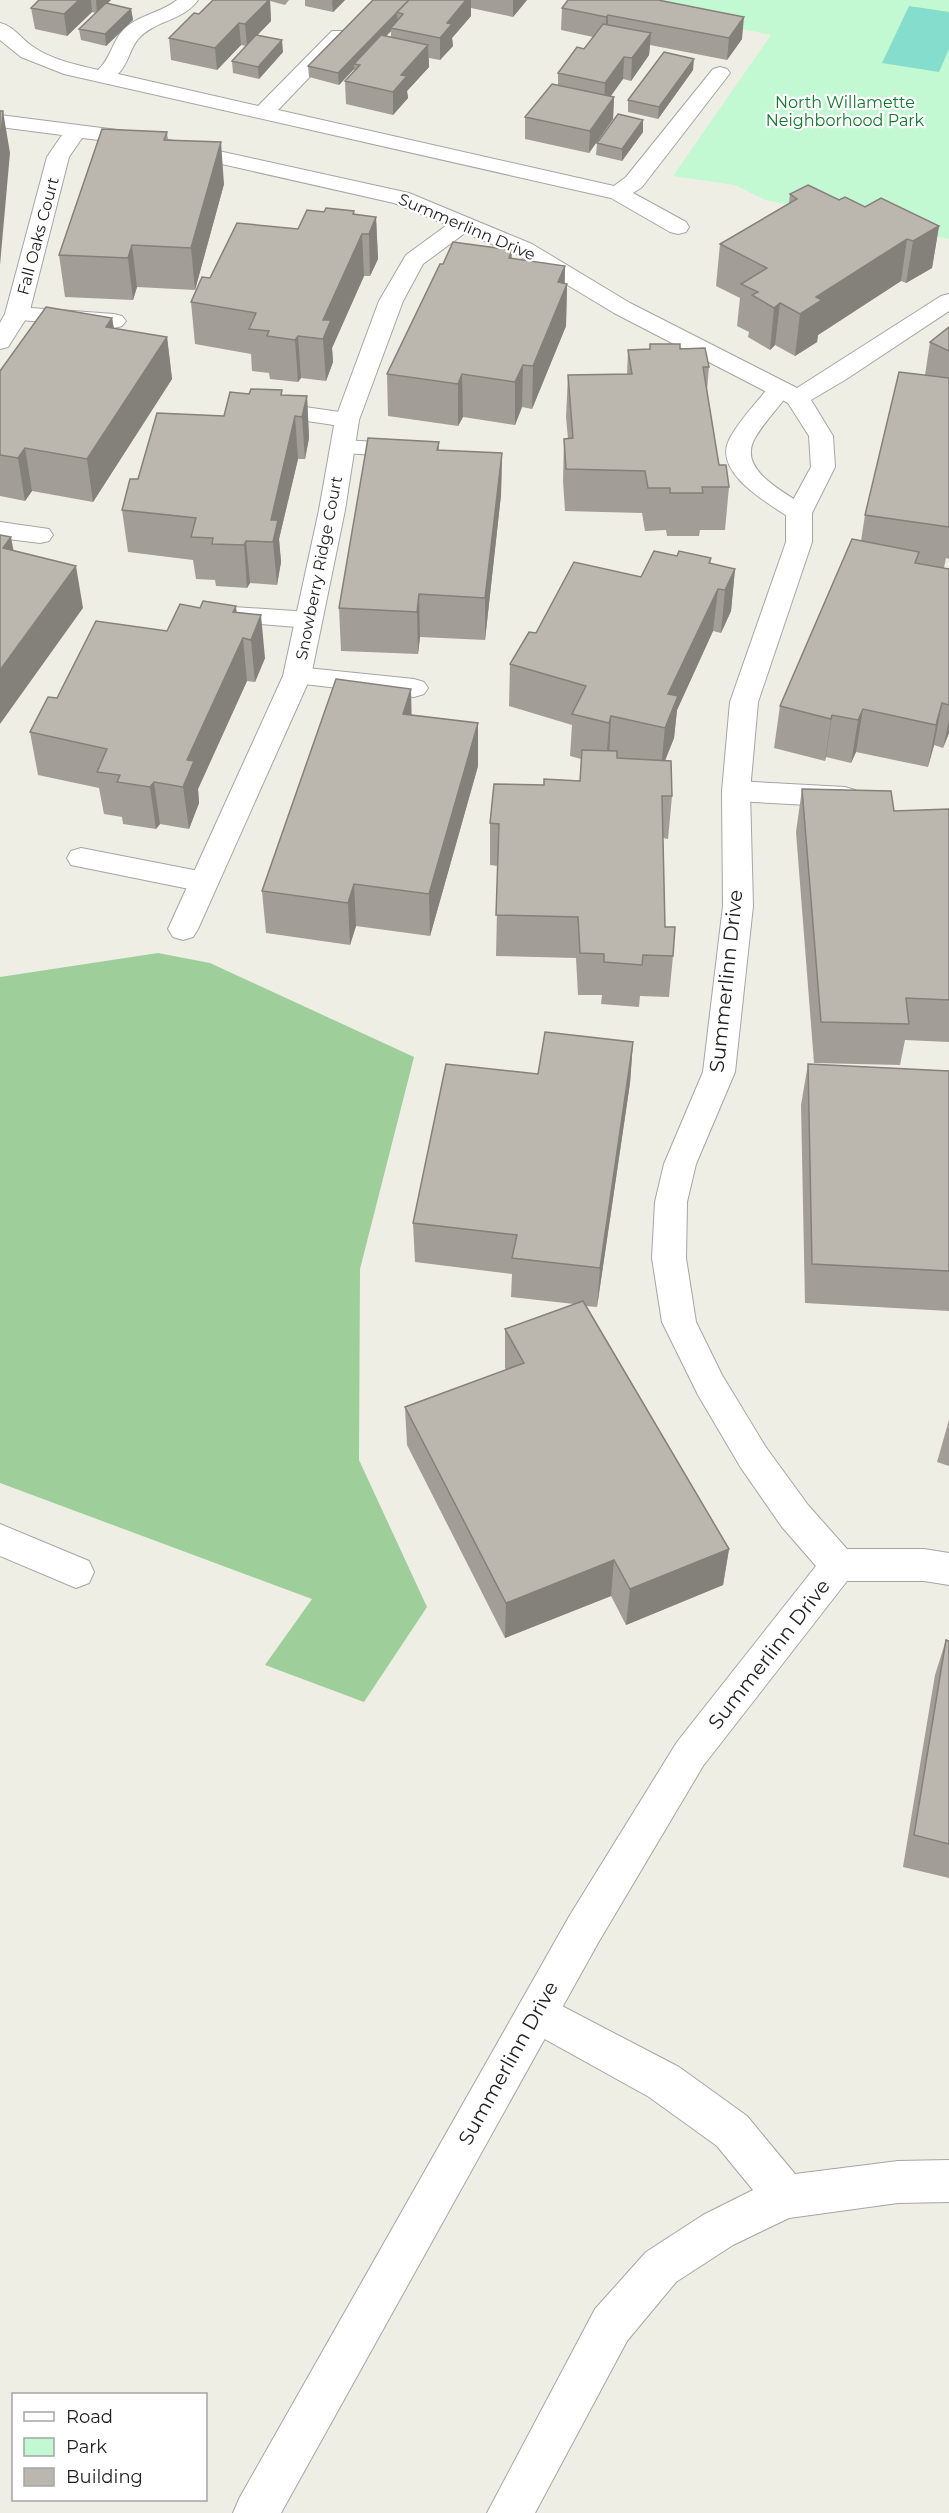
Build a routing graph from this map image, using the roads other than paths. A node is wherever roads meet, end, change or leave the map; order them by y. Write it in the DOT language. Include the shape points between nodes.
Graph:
graph roads {
  1 [pos="188,0"];
  2 [pos="355,19"];
  3 [pos="0,29"];
  4 [pos="720,73"];
  5 [pos="103,77"];
  6 [pos="263,113"];
  7 [pos="0,121"];
  8 [pos="76,130"];
  9 [pos="618,193"];
  10 [pos="464,222"];
  11 [pos="678,227"];
  12 [pos="949,301"];
  13 [pos="17,314"];
  14 [pos="114,321"];
  15 [pos="0,342"];
  16 [pos="789,394"];
  17 [pos="252,407"];
  18 [pos="347,420"];
  19 [pos="342,447"];
  20 [pos="437,453"];
  21 [pos="799,513"];
  22 [pos="0,530"];
  23 [pos="40,535"];
  24 [pos="213,614"];
  25 [pos="309,620"];
  26 [pos="297,676"];
  27 [pos="414,688"];
  28 [pos="736,791"];
  29 [pos="863,798"];
  30 [pos="81,858"];
  31 [pos="204,882"];
  32 [pos="183,929"];
  33 [pos="0,1540"];
  34 [pos="838,1565"];
  35 [pos="949,1569"];
  36 [pos="76,1572"];
  37 [pos="537,2013"];
  38 [pos="949,2181"];
  39 [pos="786,2197"];
  40 [pos="256,2513"];
  41 [pos="510,2513"];
  1 -- 5 [label="street" via="130,34 118,61"];
  2 -- 6 [label="street"];
  3 -- 5 [label="street" via="28,53 71,70"];
  4 -- 9 [label="street" via="634,182"];
  5 -- 6 [label="street"];
  6 -- 9 [label="street"];
  7 -- 8 [label="street, Summerlinn Drive"];
  8 -- 10 [label="street, Summerlinn Drive" via="133,138 401,198"];
  8 -- 13 [label="street, Fall Oaks Court" via="58,157"];
  9 -- 11 [label="street"];
  10 -- 16 [label="street, Summerlinn Drive" via="524,249 622,308"];
  10 -- 18 [label="street, Snowberry Ridge Court" via="414,260 391,301"];
  12 -- 16 [label="street" via="837,375"];
  13 -- 14 [label="street"];
  13 -- 15 [label="street, Fall Oaks Court"];
  16 -- 21 [label="street, Summerlinn Drive" via="821,436 823,467"];
  16 -- 21 [label="street" via="741,442 739,462 753,481"];
  17 -- 18 [label="street"];
  18 -- 19 [label="street, Snowberry Ridge Court"];
  19 -- 20 [label="street"];
  19 -- 25 [label="street, Snowberry Ridge Court"];
  21 -- 28 [label="street, Summerlinn Drive" via="799,542 744,702"];
  22 -- 23 [label="street"];
  24 -- 25 [label="street"];
  25 -- 26 [label="street, Snowberry Ridge Court"];
  26 -- 27 [label="street"];
  26 -- 31 [label="street, Snowberry Ridge Court"];
  28 -- 29 [label="street"];
  28 -- 34 [label="street, Summerlinn Drive" via="738,906 719,1072 680,1164 671,1202 669,1258 679,1322 710,1385 753,1457 795,1516"];
  30 -- 31 [label="street"];
  31 -- 32 [label="street, Snowberry Ridge Court"];
  33 -- 36 [label="street"];
  34 -- 35 [label="street" via="924,1565"];
  34 -- 37 [label="street, Summerlinn Drive" via="690,1754"];
  37 -- 39 [label="street" via="664,2082 732,2131"];
  37 -- 40 [label="street, Summerlinn Drive"];
  38 -- 39 [label="street" via="898,2182"];
  39 -- 41 [label="street" via="718,2230 661,2267 612,2325"];
}
